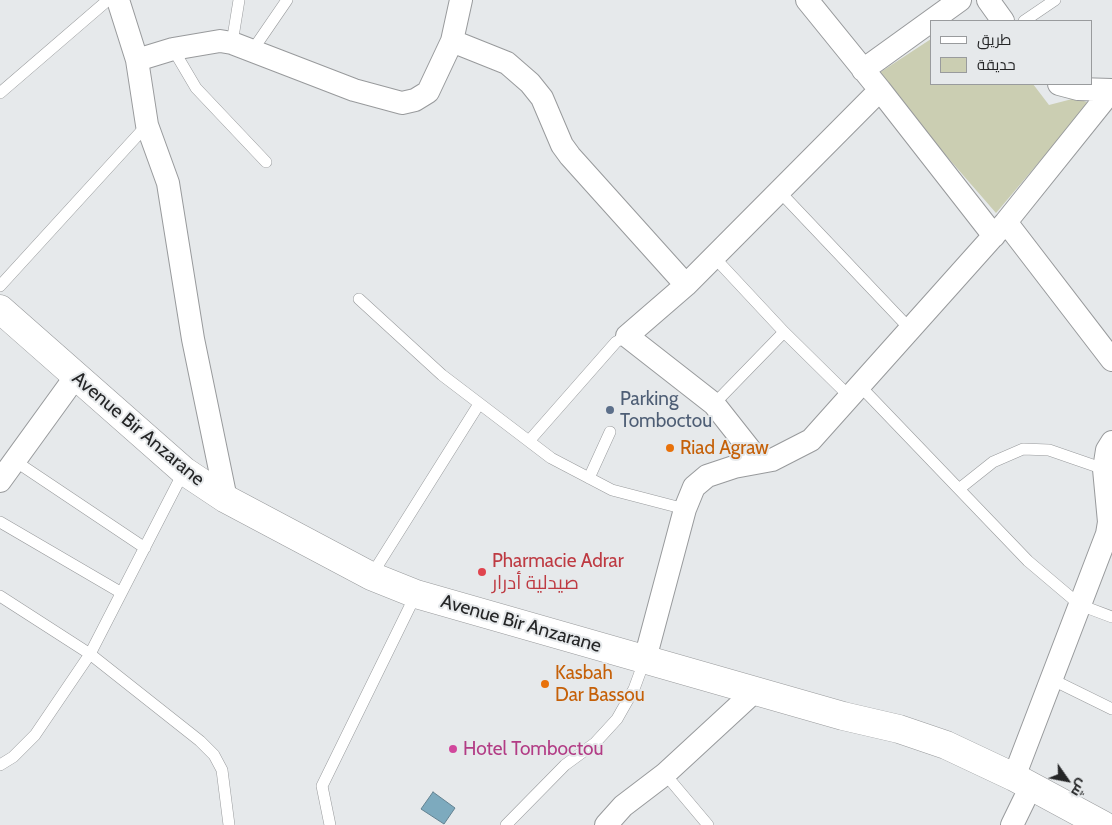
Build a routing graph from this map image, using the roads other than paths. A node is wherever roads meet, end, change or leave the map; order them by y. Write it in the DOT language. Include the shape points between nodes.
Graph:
graph roads {
  1 [pos="108,0"];
  2 [pos="118,0"];
  3 [pos="239,0"];
  4 [pos="287,0"];
  5 [pos="461,0"];
  6 [pos="807,0"];
  7 [pos="960,0"];
  8 [pos="988,0"];
  9 [pos="1055,0"];
  10 [pos="932,20"];
  11 [pos="1002,20"];
  12 [pos="1025,20"];
  13 [pos="930,22"];
  14 [pos="452,41"];
  15 [pos="242,47"];
  16 [pos="173,50"];
  17 [pos="137,60"];
  18 [pos="863,70"];
  19 [pos="1063,85"];
  20 [pos="880,90"];
  21 [pos="1112,90"];
  22 [pos="0,93"];
  23 [pos="147,125"];
  24 [pos="266,162"];
  25 [pos="780,192"];
  26 [pos="1000,229"];
  27 [pos="714,257"];
  28 [pos="686,285"];
  29 [pos="0,286"];
  30 [pos="360,299"];
  31 [pos="0,309"];
  32 [pos="910,329"];
  33 [pos="784,332"];
  34 [pos="627,336"];
  35 [pos="1112,360"];
  36 [pos="76,376"];
  37 [pos="854,391"];
  38 [pos="479,404"];
  39 [pos="714,404"];
  40 [pos="610,432"];
  41 [pos="529,441"];
  42 [pos="1112,442"];
  43 [pos="15,461"];
  44 [pos="759,461"];
  45 [pos="1104,468"];
  46 [pos="184,471"];
  47 [pos="589,478"];
  48 [pos="0,481"];
  49 [pos="959,489"];
  50 [pos="226,499"];
  51 [pos="685,509"];
  52 [pos="0,522"];
  53 [pos="145,548"];
  54 [pos="371,576"];
  55 [pos="120,592"];
  56 [pos="416,594"];
  57 [pos="0,596"];
  58 [pos="1080,605"];
  59 [pos="1112,618"];
  60 [pos="90,654"];
  61 [pos="645,659"];
  62 [pos="1051,679"];
  63 [pos="755,691"];
  64 [pos="1112,709"];
  65 [pos="0,765"];
  66 [pos="665,774"];
  67 [pos="1022,782"];
  68 [pos="230,825"];
  69 [pos="330,825"];
  70 [pos="506,825"];
  71 [pos="606,825"];
  72 [pos="708,825"];
  73 [pos="1012,825"];
  74 [pos="1103,825"];
  1 -- 22 [label="lane"];
  2 -- 17 [label="street"];
  3 -- 15 [label="lane"];
  4 -- 15 [label="lane"];
  5 -- 14 [label="street"];
  6 -- 18 [label="street"];
  7 -- 10 [label="street"];
  8 -- 11 [label="street"];
  9 -- 12 [label="lane"];
  13 -- 18 [label="street"];
  14 -- 15 [label="street" via="428,92 402,103 354,90"];
  14 -- 28 [label="street" via="507,63 530,83 542,98 570,156"];
  15 -- 16 [label="street" via="206,42"];
  16 -- 17 [label="street"];
  16 -- 24 [label="lane" via="196,88"];
  17 -- 23 [label="street"];
  18 -- 20 [label="street"];
  19 -- 21 [label="street"];
  20 -- 25 [label="street"];
  20 -- 26 [label="street"];
  21 -- 26 [label="street"];
  23 -- 29 [label="lane"];
  23 -- 50 [label="street" via="168,183 194,339"];
  25 -- 27 [label="street"];
  25 -- 32 [label="lane"];
  26 -- 32 [label="street"];
  26 -- 35 [label="street"];
  27 -- 28 [label="street"];
  27 -- 33 [label="lane"];
  28 -- 34 [label="street"];
  30 -- 38 [label="lane" via="442,376"];
  31 -- 36 [label="street, Avenue Bir Anzarane"];
  32 -- 37 [label="street"];
  33 -- 37 [label="lane"];
  33 -- 39 [label="lane"];
  34 -- 39 [label="street"];
  34 -- 41 [label="lane" via="616,342"];
  36 -- 43 [label="street"];
  36 -- 46 [label="street, Avenue Bir Anzarane"];
  37 -- 44 [label="street" via="811,440 772,460"];
  37 -- 49 [label="lane"];
  38 -- 41 [label="lane"];
  38 -- 54 [label="lane"];
  39 -- 44 [label="street"];
  40 -- 47 [label="lane"];
  41 -- 47 [label="lane" via="550,458"];
  42 -- 45 [label="street"];
  43 -- 48 [label="street"];
  43 -- 53 [label="lane"];
  44 -- 51 [label="street" via="707,476 694,487"];
  45 -- 49 [label="lane" via="1049,450 1023,449 993,462"];
  45 -- 58 [label="street" via="1108,528"];
  46 -- 50 [label="street, Avenue Bir Anzarane"];
  46 -- 53 [label="lane"];
  47 -- 51 [label="lane" via="612,490"];
  49 -- 58 [label="lane" via="1028,561"];
  50 -- 54 [label="street, Avenue Bir Anzarane"];
  51 -- 61 [label="street"];
  52 -- 55 [label="lane"];
  53 -- 55 [label="lane"];
  54 -- 56 [label="street, Avenue Bir Anzarane"];
  55 -- 60 [label="lane"];
  56 -- 61 [label="street, Avenue Bir Anzarane"];
  56 -- 69 [label="lane" via="322,786"];
  57 -- 60 [label="lane"];
  58 -- 59 [label="lane"];
  58 -- 62 [label="street"];
  60 -- 65 [label="lane" via="35,735"];
  60 -- 68 [label="lane" via="200,740 214,755 222,770"];
  61 -- 63 [label="street, Avenue Bir Anzarane"];
  61 -- 70 [label="lane" via="634,689 617,719 595,742 565,765"];
  62 -- 64 [label="lane"];
  62 -- 67 [label="street"];
  63 -- 66 [label="street"];
  63 -- 67 [label="street, Avenue Bir Anzarane" via="946,744"];
  66 -- 71 [label="street" via="623,806"];
  66 -- 72 [label="lane"];
  67 -- 73 [label="street"];
  67 -- 74 [label="street, Avenue Bir Anzarane"];
}
